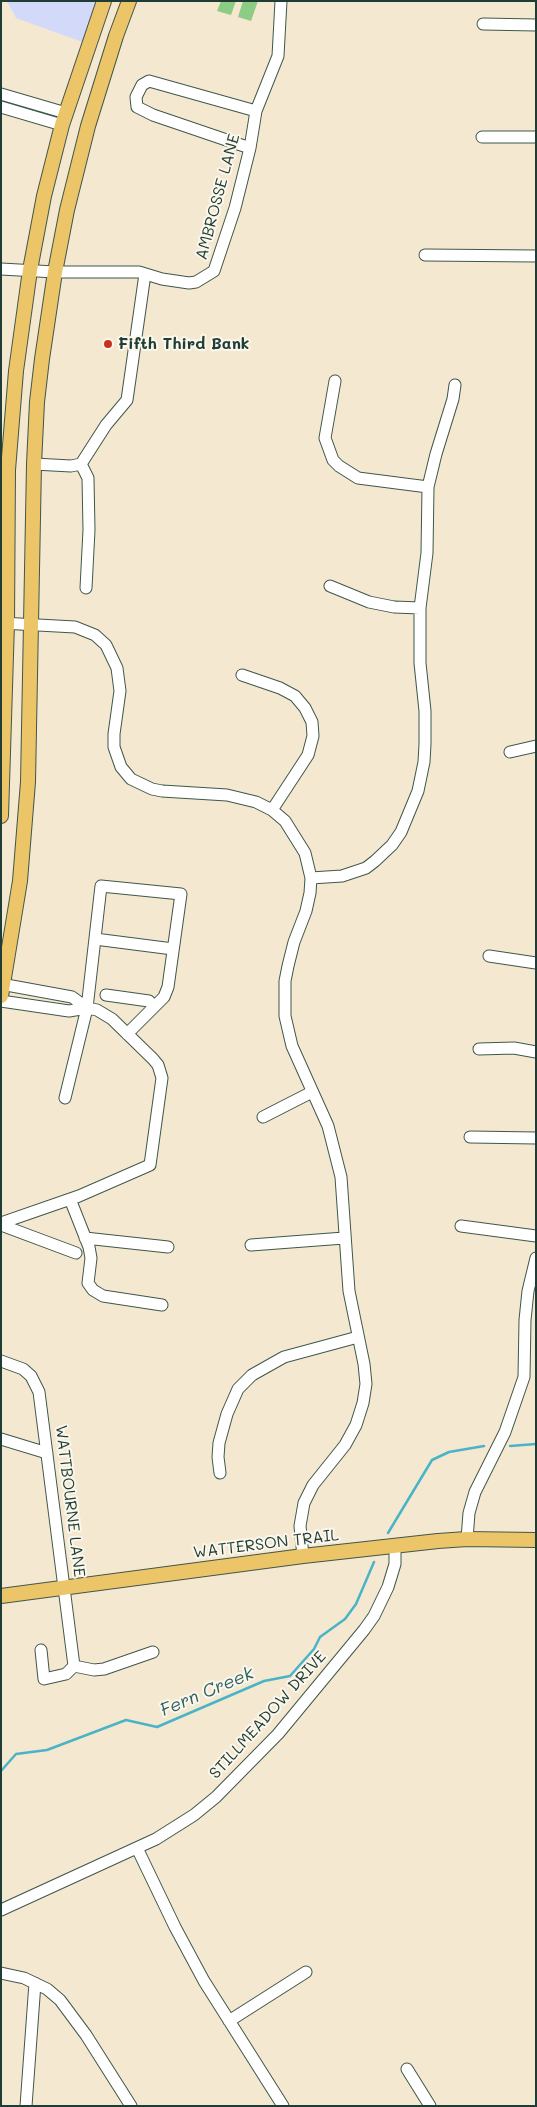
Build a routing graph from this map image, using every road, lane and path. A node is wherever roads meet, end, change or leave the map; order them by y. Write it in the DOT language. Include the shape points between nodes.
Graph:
graph roads {
  1 [pos="104,1"];
  2 [pos="129,1"];
  3 [pos="280,1"];
  4 [pos="483,24"];
  5 [pos="536,24"];
  6 [pos="1,94"];
  7 [pos="1,107"];
  8 [pos="256,111"];
  9 [pos="64,119"];
  10 [pos="482,137"];
  11 [pos="536,137"];
  12 [pos="250,148"];
  13 [pos="425,255"];
  14 [pos="536,256"];
  15 [pos="1,268"];
  16 [pos="30,270"];
  17 [pos="54,272"];
  18 [pos="144,274"];
  19 [pos="335,380"];
  20 [pos="455,385"];
  21 [pos="34,464"];
  22 [pos="82,464"];
  23 [pos="428,487"];
  24 [pos="330,586"];
  25 [pos="86,588"];
  26 [pos="420,608"];
  27 [pos="4,623"];
  28 [pos="31,624"];
  29 [pos="242,675"];
  30 [pos="536,746"];
  31 [pos="510,752"];
  32 [pos="272,810"];
  33 [pos="1,816"];
  34 [pos="311,878"];
  35 [pos="95,939"];
  36 [pos="173,949"];
  37 [pos="489,956"];
  38 [pos="536,963"];
  39 [pos="2,988"];
  40 [pos="106,995"];
  41 [pos="1,1000"];
  42 [pos="154,1007"];
  43 [pos="87,1008"];
  44 [pos="127,1034"];
  45 [pos="479,1049"];
  46 [pos="536,1052"];
  47 [pos="312,1092"];
  48 [pos="65,1098"];
  49 [pos="263,1117"];
  50 [pos="470,1137"];
  51 [pos="536,1138"];
  52 [pos="70,1199"];
  53 [pos="1,1224"];
  54 [pos="461,1226"];
  55 [pos="536,1236"];
  56 [pos="85,1238"];
  57 [pos="344,1238"];
  58 [pos="251,1244"];
  59 [pos="168,1248"];
  60 [pos="76,1253"];
  61 [pos="536,1258"];
  62 [pos="162,1305"];
  63 [pos="358,1338"];
  64 [pos="1,1361"];
  65 [pos="1,1439"];
  66 [pos="47,1453"];
  67 [pos="220,1473"];
  68 [pos="467,1539"];
  69 [pos="536,1540"];
  70 [pos="395,1546"];
  71 [pos="303,1556"];
  72 [pos="65,1588"];
  73 [pos="1,1596"];
  74 [pos="41,1650"];
  75 [pos="153,1652"];
  76 [pos="74,1666"];
  77 [pos="137,1848"];
  78 [pos="1,1910"];
  79 [pos="306,1972"];
  80 [pos="1,1973"];
  81 [pos="35,1983"];
  82 [pos="229,2021"];
  83 [pos="407,2069"];
  84 [pos="26,2106"];
  85 [pos="131,2106"];
  86 [pos="283,2106"];
  87 [pos="430,2106"];
  1 -- 9 [label="main road"];
  2 -- 17 [label="main road" via="88,126"];
  3 -- 8 [label="street, AMBROSSE LANE" via="278,56"];
  4 -- 5 [label="street"];
  6 -- 9 [label="street"];
  7 -- 9 [label="street"];
  8 -- 12 [label="street, AMBROSSE LANE"];
  8 -- 12 [label="street" via="149,81 142,85 136,96 137,107 153,115"];
  9 -- 16 [label="main road" via="44,196"];
  10 -- 11 [label="street"];
  12 -- 18 [label="street, AMBROSSE LANE" via="214,271 189,283"];
  13 -- 14 [label="street"];
  15 -- 16 [label="street, AMBROSSE LANE"];
  16 -- 17 [label="street, AMBROSSE LANE"];
  16 -- 27 [label="main road" via="16,371 8,470"];
  17 -- 18 [label="street, AMBROSSE LANE"];
  17 -- 21 [label="main road" via="37,402"];
  18 -- 22 [label="street" via="127,400 106,424"];
  19 -- 23 [label="street" via="325,438 333,460 358,478"];
  20 -- 23 [label="street"];
  21 -- 22 [label="street"];
  21 -- 28 [label="main road"];
  22 -- 25 [label="street" via="88,478"];
  23 -- 26 [label="street" via="427,553"];
  24 -- 26 [label="street" via="369,602"];
  26 -- 34 [label="street" via="425,744 422,775 414,804 401,832 376,861 342,876"];
  27 -- 28 [label="street"];
  27 -- 33 [label="main road"];
  28 -- 32 [label="street" via="75,627 95,635 106,645 115,660 119,678 114,747 131,779 162,791 240,797"];
  28 -- 39 [label="main road" via="28,782 20,881"];
  29 -- 32 [label="street" via="295,696 312,722 311,749"];
  30 -- 31 [label="street"];
  32 -- 34 [label="street" via="285,821 301,844"];
  34 -- 47 [label="street" via="306,911 288,966 284,1006 292,1046"];
  35 -- 36 [label="street"];
  35 -- 36 [label="street" via="101,886 181,894"];
  35 -- 43 [label="street"];
  36 -- 42 [label="street" via="168,987"];
  37 -- 38 [label="street"];
  39 -- 43 [label="street" via="72,997"];
  40 -- 42 [label="street" via="149,1001"];
  41 -- 43 [label="street" via="69,1011"];
  42 -- 44 [label="street"];
  43 -- 44 [label="street" via="112,1019"];
  43 -- 48 [label="street"];
  44 -- 52 [label="street" via="153,1059 161,1072 150,1165"];
  45 -- 46 [label="street" via="514,1048"];
  47 -- 49 [label="street"];
  47 -- 57 [label="street" via="328,1126 341,1178"];
  50 -- 51 [label="street"];
  52 -- 53 [label="street"];
  52 -- 56 [label="street"];
  53 -- 60 [label="street"];
  54 -- 55 [label="street"];
  56 -- 59 [label="street"];
  56 -- 62 [label="street" via="90,1258 88,1283 93,1290 103,1296"];
  57 -- 58 [label="street"];
  57 -- 63 [label="street"];
  61 -- 68 [label="street" via="525,1320 524,1377 505,1432 475,1492"];
  63 -- 67 [label="street" via="284,1357 252,1375 238,1389 227,1414 219,1443"];
  63 -- 71 [label="street" via="366,1384 361,1413 345,1445 313,1485 304,1503 300,1526"];
  64 -- 66 [label="street, WATTBOURNE LANE" via="23,1369 37,1385"];
  65 -- 66 [label="street"];
  66 -- 72 [label="street, WATTBOURNE LANE"];
  68 -- 69 [label="main road, WATTERSON TRAIL"];
  68 -- 70 [label="main road, WATTERSON TRAIL"];
  70 -- 71 [label="main road, WATTERSON TRAIL"];
  70 -- 77 [label="street, STILLMEADOW DRIVE" via="395,1564 384,1598 374,1616 278,1734 216,1797 173,1829"];
  71 -- 72 [label="main road, WATTERSON TRAIL"];
  72 -- 73 [label="main road, WATTERSON TRAIL"];
  72 -- 76 [label="street, WATTBOURNE LANE"];
  74 -- 76 [label="street" via="44,1679 58,1678"];
  75 -- 76 [label="street" via="104,1669"];
  77 -- 78 [label="street, STILLMEADOW DRIVE"];
  77 -- 82 [label="street" via="174,1927"];
  79 -- 82 [label="street"];
  80 -- 81 [label="street"];
  81 -- 84 [label="street"];
  81 -- 85 [label="street" via="54,1994 67,2008"];
  82 -- 86 [label="street"];
  83 -- 87 [label="street"];
}
